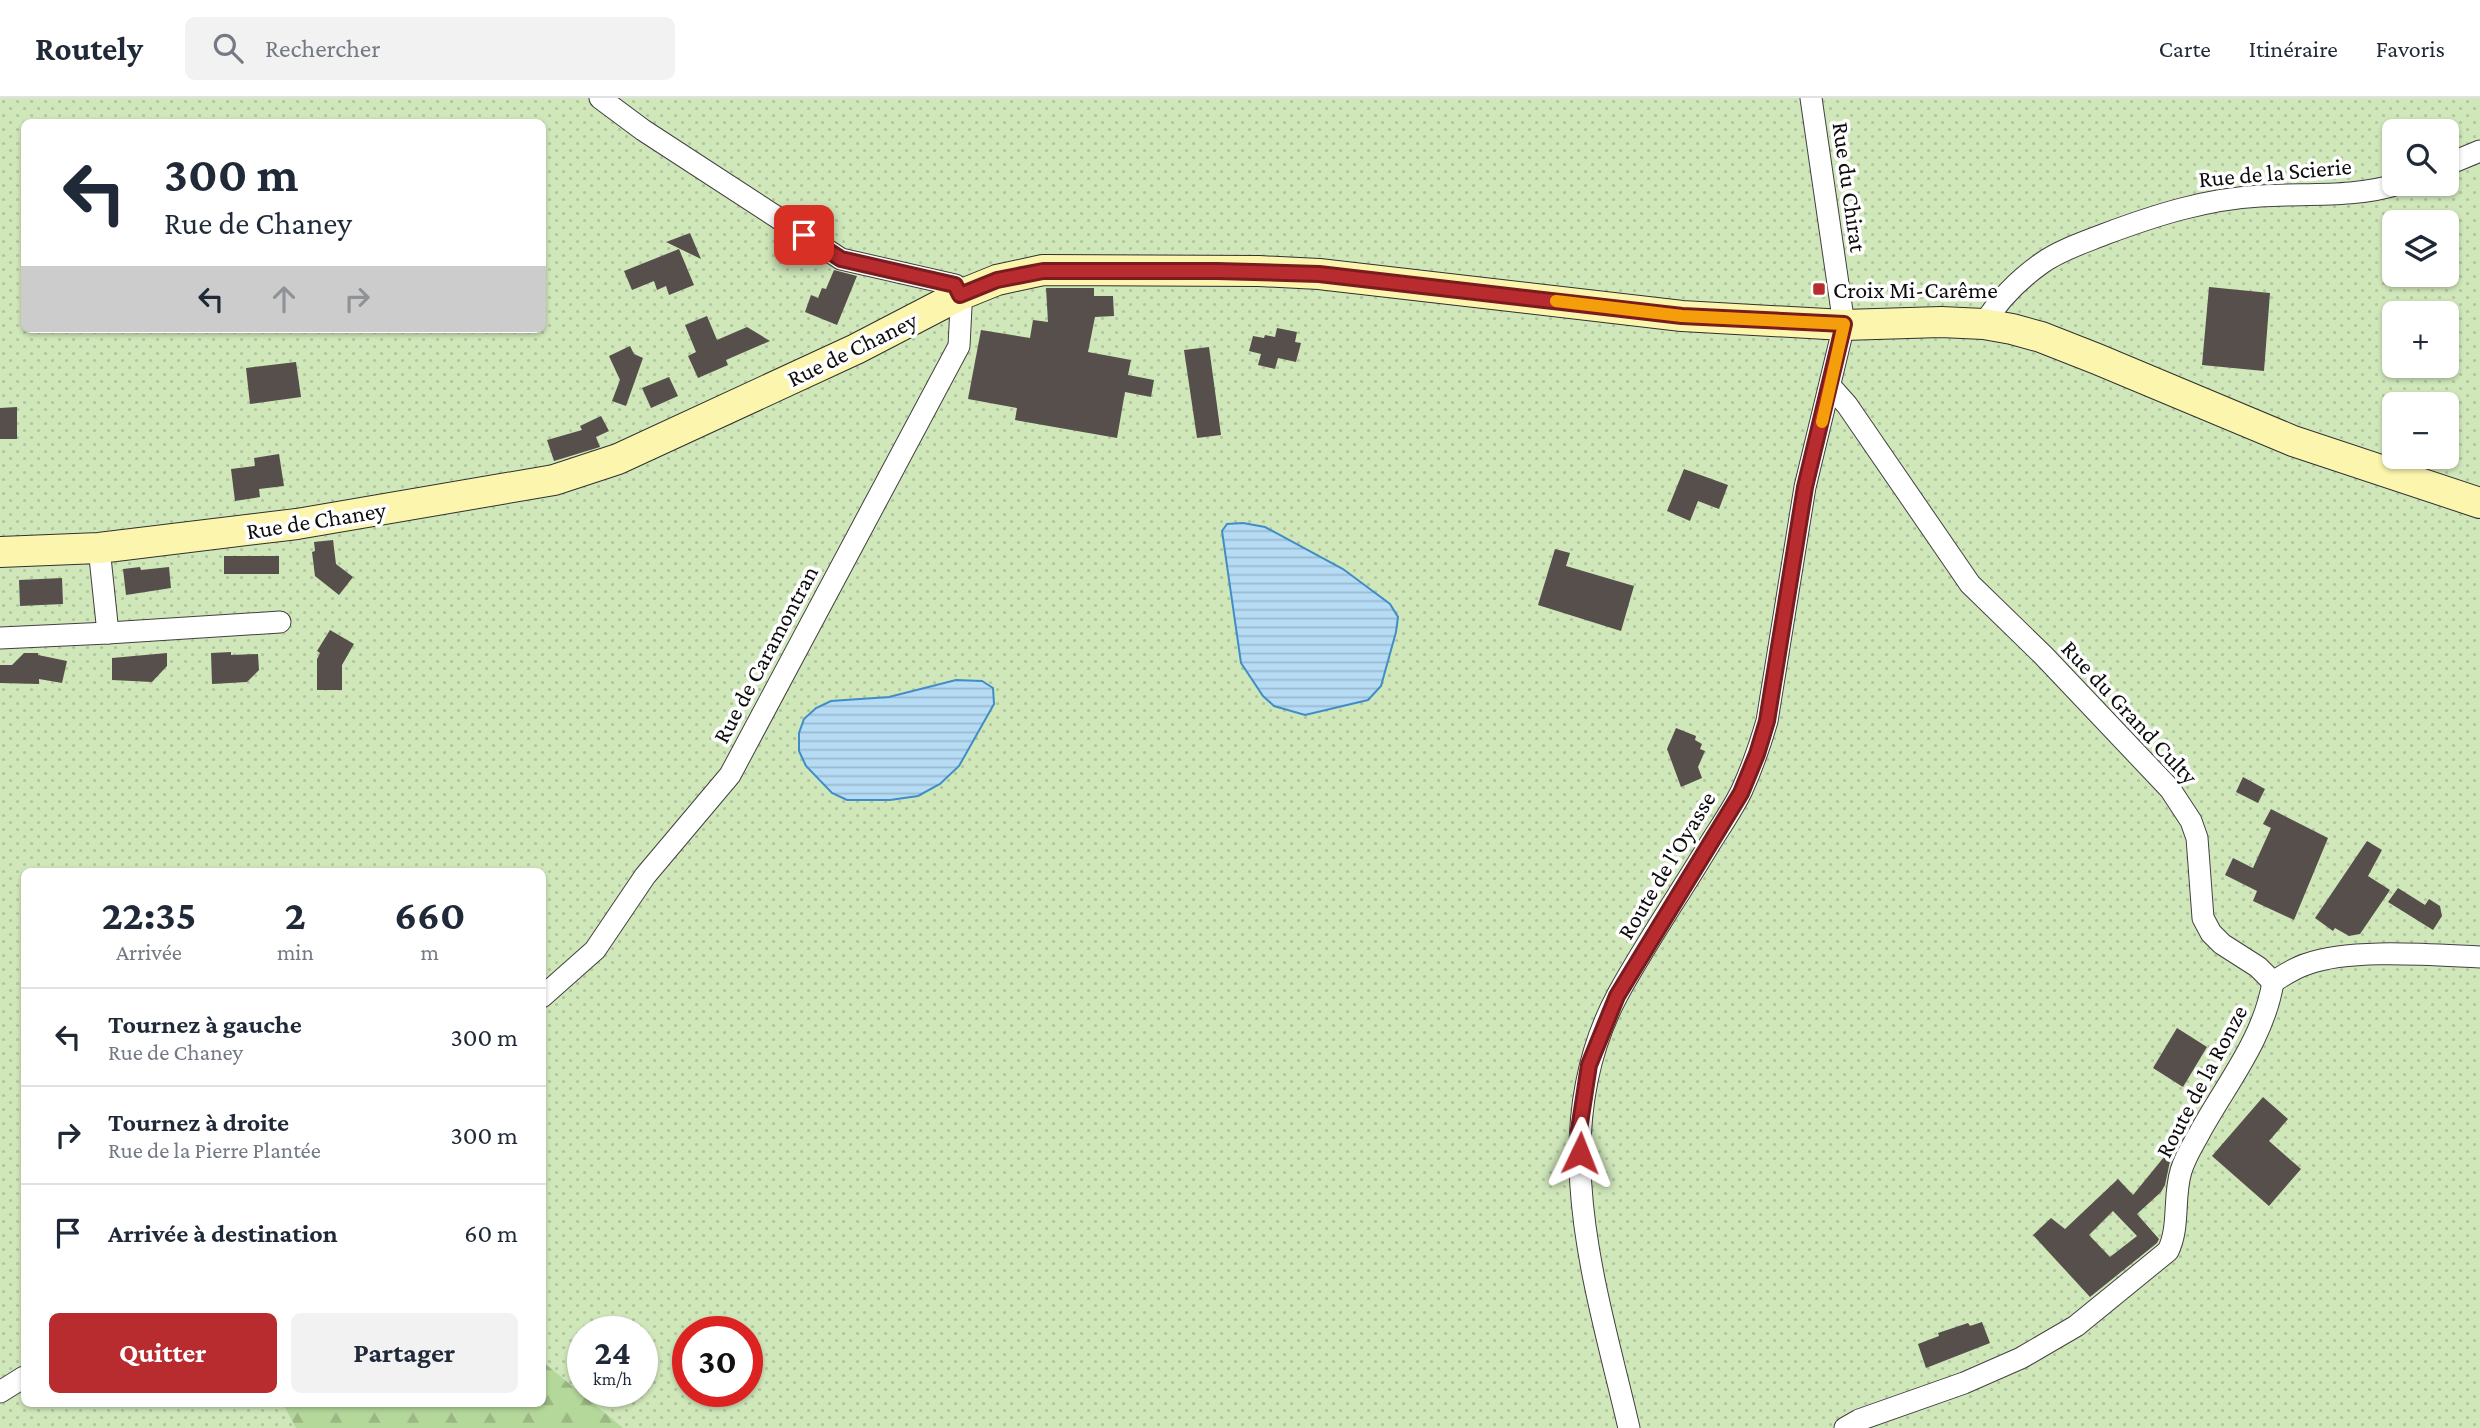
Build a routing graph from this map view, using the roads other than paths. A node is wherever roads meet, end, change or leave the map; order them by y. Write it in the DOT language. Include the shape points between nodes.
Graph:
graph roads {
  1 [pos="600,98"];
  2 [pos="1811,98"];
  3 [pos="2480,151"];
  4 [pos="2459,160"];
  5 [pos="2382,187"];
  6 [pos="960,295"];
  7 [pos="1844,324"];
  8 [pos="1984,324"];
  9 [pos="1830,387"];
  10 [pos="2480,503"];
  11 [pos="99,548"];
  12 [pos="0,552"];
  13 [pos="280,622"];
  14 [pos="108,633"];
  15 [pos="0,638"];
  16 [pos="2480,957"];
  17 [pos="2273,982"];
  18 [pos="546,993"];
  19 [pos="21,1379"];
  20 [pos="0,1392"];
  21 [pos="1629,1428"];
  22 [pos="1845,1428"];
  1 -- 6 [label="street" via="841,259 955,285"];
  2 -- 7 [label="street, Rue du Chirat"];
  3 -- 4 [label="street"];
  5 -- 8 [label="street, Rue de la Scierie" via="2222,199 2138,222 2044,261 1998,302"];
  6 -- 7 [label="street, Rue de Chaney" via="997,280 1043,271 1259,271 1682,316"];
  6 -- 11 [label="street, Rue de Chaney" via="856,349 581,473 297,524"];
  6 -- 18 [label="street, Rue de Caramontran" via="959,346 730,775 645,876 595,950"];
  7 -- 8 [label="street, Rue de Chaney"];
  7 -- 9 [label="street, Route de l'Oyasse"];
  8 -- 10 [label="street, Rue de Chaney" via="2041,337 2293,441"];
  9 -- 17 [label="street, Rue du Grand Culty" via="1970,584 2170,789 2197,838 2203,918 2211,933"];
  9 -- 21 [label="street, Route de l'Oyasse" via="1805,487 1767,721 1757,754 1741,793 1617,996 1589,1065 1579,1130 1581,1199 1588,1254"];
  11 -- 12 [label="street, Rue de Chaney"];
  11 -- 14 [label="street"];
  13 -- 14 [label="street"];
  14 -- 15 [label="street"];
  16 -- 17 [label="street" via="2336,958 2309,963"];
  17 -- 22 [label="street, Route de la Ronze" via="2256,1039 2219,1097 2181,1171 2174,1239 2168,1251 2050,1343 1993,1371"];
  19 -- 20 [label="street"];
}
